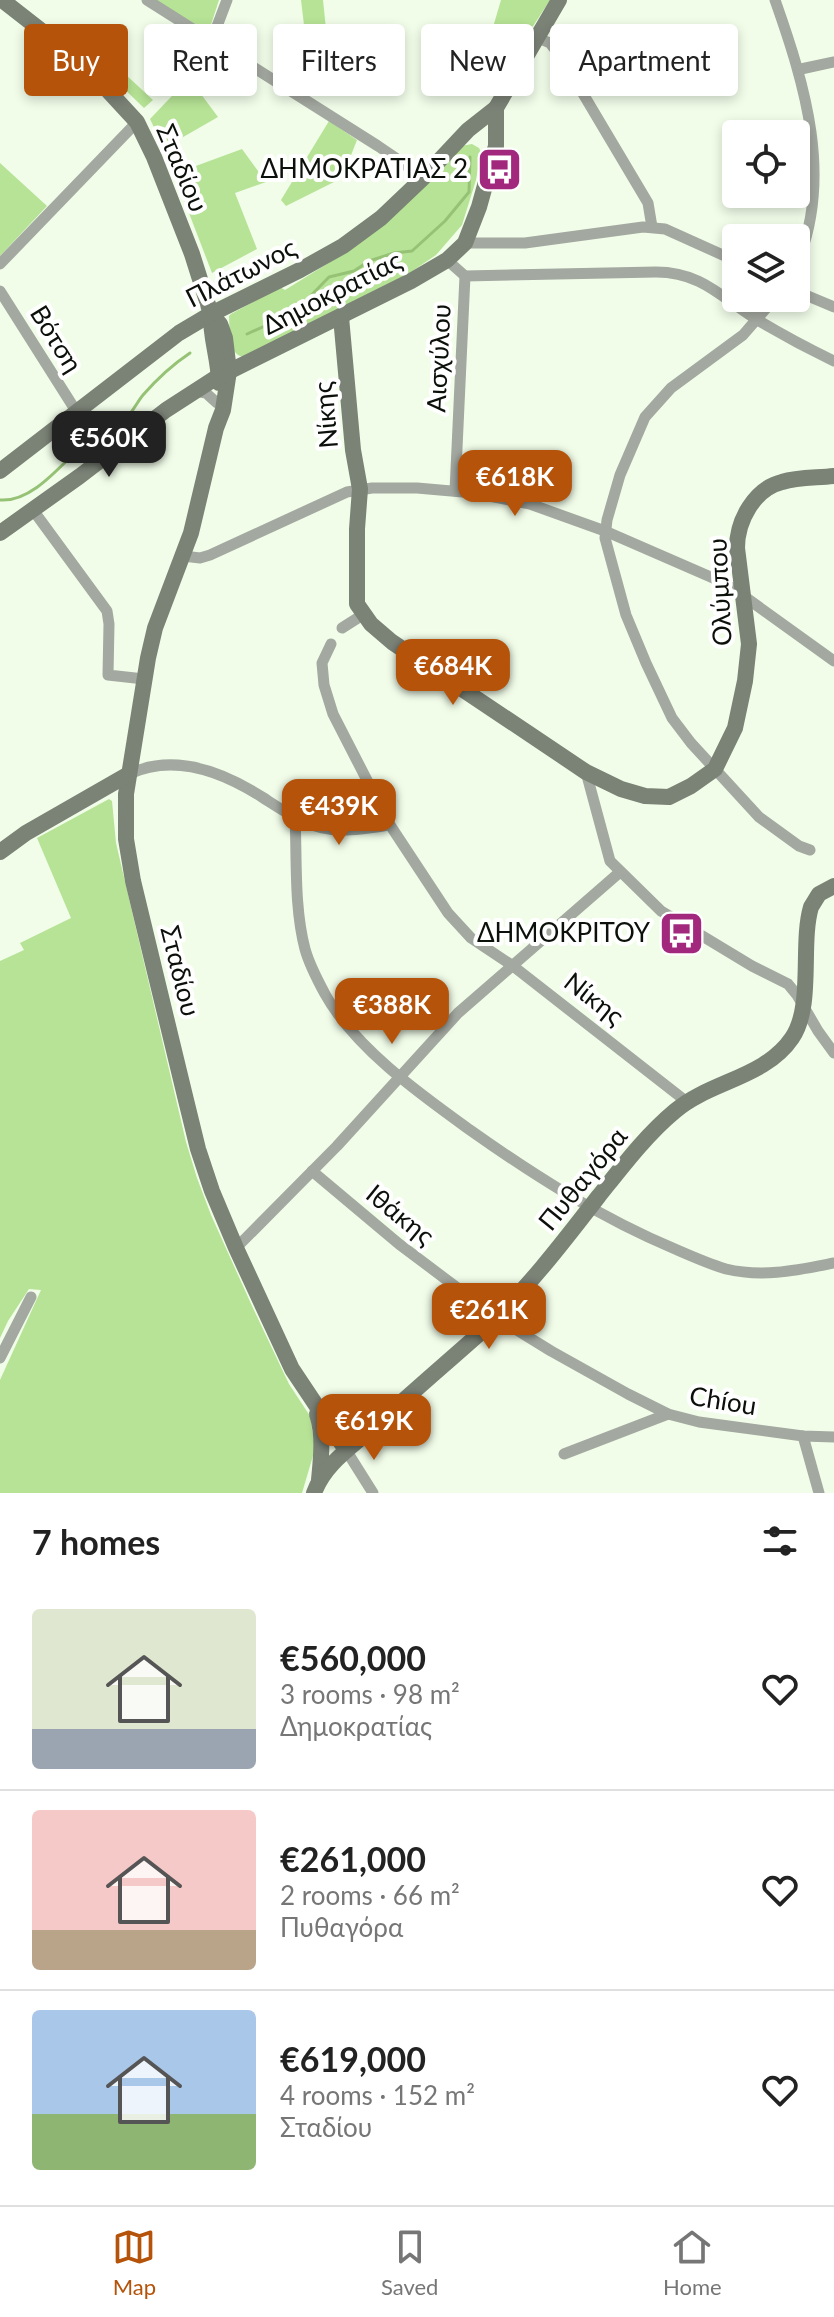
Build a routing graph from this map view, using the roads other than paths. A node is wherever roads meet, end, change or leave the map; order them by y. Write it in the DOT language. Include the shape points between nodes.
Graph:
graph roads {
  1 [pos="2,0"];
  2 [pos="147,0"];
  3 [pos="227,0"];
  4 [pos="559,0"];
  5 [pos="775,0"];
  6 [pos="184,24"];
  7 [pos="218,24"];
  8 [pos="538,38"];
  9 [pos="834,62"];
  10 [pos="801,69"];
  11 [pos="257,71"];
  12 [pos="496,108"];
  13 [pos="137,122"];
  14 [pos="421,180"];
  15 [pos="652,227"];
  16 [pos="810,231"];
  17 [pos="465,243"];
  18 [pos="722,255"];
  19 [pos="447,260"];
  20 [pos="0,264"];
  21 [pos="465,276"];
  22 [pos="0,291"];
  23 [pos="810,297"];
  24 [pos="834,307"];
  25 [pos="764,312"];
  26 [pos="211,314"];
  27 [pos="341,317"];
  28 [pos="758,320"];
  29 [pos="834,361"];
  30 [pos="224,373"];
  31 [pos="195,391"];
  32 [pos="217,403"];
  33 [pos="76,411"];
  34 [pos="216,428"];
  35 [pos="0,471"];
  36 [pos="834,476"];
  37 [pos="360,489"];
  38 [pos="455,491"];
  39 [pos="33,510"];
  40 [pos="605,531"];
  41 [pos="0,533"];
  42 [pos="183,556"];
  43 [pos="744,597"];
  44 [pos="361,609"];
  45 [pos="342,628"];
  46 [pos="331,644"];
  47 [pos="834,661"];
  48 [pos="144,679"];
  49 [pos="715,769"];
  50 [pos="586,772"];
  51 [pos="129,774"];
  52 [pos="295,816"];
  53 [pos="390,825"];
  54 [pos="810,850"];
  55 [pos="0,852"];
  56 [pos="620,872"];
  57 [pos="834,886"];
  58 [pos="513,966"];
  59 [pos="803,1004"];
  60 [pos="834,1053"];
  61 [pos="399,1076"];
  62 [pos="687,1102"];
  63 [pos="312,1171"];
  64 [pos="589,1209"];
  65 [pos="236,1248"];
  66 [pos="834,1263"];
  67 [pos="31,1297"];
  68 [pos="496,1317"];
  69 [pos="0,1358"];
  70 [pos="313,1402"];
  71 [pos="668,1414"];
  72 [pos="803,1436"];
  73 [pos="834,1437"];
  74 [pos="346,1450"];
  75 [pos="564,1454"];
  76 [pos="316,1486"];
  77 [pos="373,1493"];
  78 [pos="819,1493"];
  1 -- 13 [label="street, Σταδίου" via="67,51"];
  2 -- 6 [label="street"];
  3 -- 7 [label="street"];
  4 -- 8 [label="street"];
  5 -- 10 [label="street"];
  8 -- 12 [label="street"];
  8 -- 15 [label="street" via="550,43 570,72 648,203"];
  9 -- 10 [label="street"];
  10 -- 16 [label="street" via="821,175"];
  11 -- 14 [label="street" via="378,146"];
  12 -- 14 [label="street, Πλάτωνος"];
  12 -- 17 [label="street, Δημοκρατίας" via="496,146"];
  13 -- 20 [label="street"];
  13 -- 26 [label="street, Σταδίου"];
  14 -- 26 [label="street, Πλάτωνος" via="343,246"];
  15 -- 17 [label="street" via="525,243"];
  15 -- 18 [label="street"];
  17 -- 19 [label="street, Δημοκρατίας"];
  19 -- 21 [label="street"];
  19 -- 27 [label="street, Δημοκρατίας"];
  21 -- 28 [label="street" via="675,273 705,283"];
  21 -- 38 [label="street, Αισχύλου"];
  22 -- 33 [label="street, Βότση"];
  23 -- 24 [label="street"];
  25 -- 28 [label="street"];
  26 -- 30 [label="street, Σταδίου"];
  26 -- 33 [label="street, Πλάτωνος"];
  27 -- 30 [label="street, Δημοκρατίας"];
  27 -- 37 [label="street, Νίκης"];
  28 -- 29 [label="street"];
  28 -- 40 [label="street" via="671,388 645,417 620,475"];
  30 -- 31 [label="street, Δημοκρατίας"];
  30 -- 32 [label="street, Σταδίου"];
  30 -- 34 [label="street, Σταδίου" via="226,399"];
  31 -- 32 [label="street"];
  31 -- 39 [label="street, Δημοκρατίας"];
  32 -- 34 [label="street, Σταδίου"];
  33 -- 35 [label="street, Πλάτωνος"];
  34 -- 42 [label="street, Σταδίου"];
  36 -- 43 [label="street, Ολύμπου" via="779,483 754,502 738,537"];
  37 -- 38 [label="street"];
  37 -- 42 [label="street" via="210,555"];
  37 -- 44 [label="street, Νίκης"];
  38 -- 40 [label="street" via="530,504"];
  39 -- 41 [label="street, Δημοκρατίας"];
  39 -- 48 [label="street" via="107,611 108,675"];
  40 -- 43 [label="street"];
  40 -- 49 [label="street" via="626,615 646,663 672,718"];
  42 -- 48 [label="street, Σταδίου" via="155,628"];
  43 -- 47 [label="street"];
  43 -- 49 [label="street, Ολύμπου" via="749,644 745,681 735,728"];
  44 -- 45 [label="street"];
  44 -- 50 [label="street" via="392,642"];
  46 -- 53 [label="street, Νίκης" via="322,663 333,714"];
  48 -- 51 [label="street, Σταδίου"];
  49 -- 50 [label="street" via="669,797 621,789"];
  49 -- 54 [label="street" via="759,817"];
  50 -- 56 [label="street" via="610,861"];
  51 -- 52 [label="street" via="155,766 204,769"];
  51 -- 55 [label="street"];
  51 -- 65 [label="street, Σταδίου" via="125,829 133,881 198,1149"];
  52 -- 53 [label="street" via="332,829"];
  52 -- 61 [label="street" via="305,952 326,996 355,1034"];
  53 -- 58 [label="street, Νίκης" via="448,913 471,938"];
  56 -- 58 [label="street"];
  56 -- 59 [label="street" via="661,911 784,981"];
  57 -- 59 [label="street, Πυθαγόρα" via="819,894 809,913"];
  58 -- 61 [label="street" via="464,1007"];
  58 -- 62 [label="street, Νίκης"];
  59 -- 60 [label="street"];
  59 -- 62 [label="street, Πυθαγόρα" via="796,1031 777,1055"];
  61 -- 63 [label="street"];
  61 -- 64 [label="street"];
  62 -- 64 [label="street, Πυθαγόρα" via="644,1143"];
  63 -- 65 [label="street"];
  63 -- 68 [label="street, Ιθάκης"];
  64 -- 66 [label="street" via="724,1268 759,1275"];
  64 -- 68 [label="street, Πυθαγόρα"];
  65 -- 70 [label="street, Σταδίου" via="292,1369"];
  67 -- 69 [label="street"];
  68 -- 71 [label="street, Ιθάκης"];
  68 -- 74 [label="street, Πυθαγόρα"];
  70 -- 74 [label="street, Σταδίου"];
  70 -- 76 [label="street" via="321,1436"];
  71 -- 72 [label="street, Chíou"];
  71 -- 75 [label="street, Chíou"];
  72 -- 73 [label="street, Chíou"];
  72 -- 78 [label="street"];
  74 -- 76 [label="street, Πυθαγόρα"];
  74 -- 77 [label="street, Σταδίου"];
}
